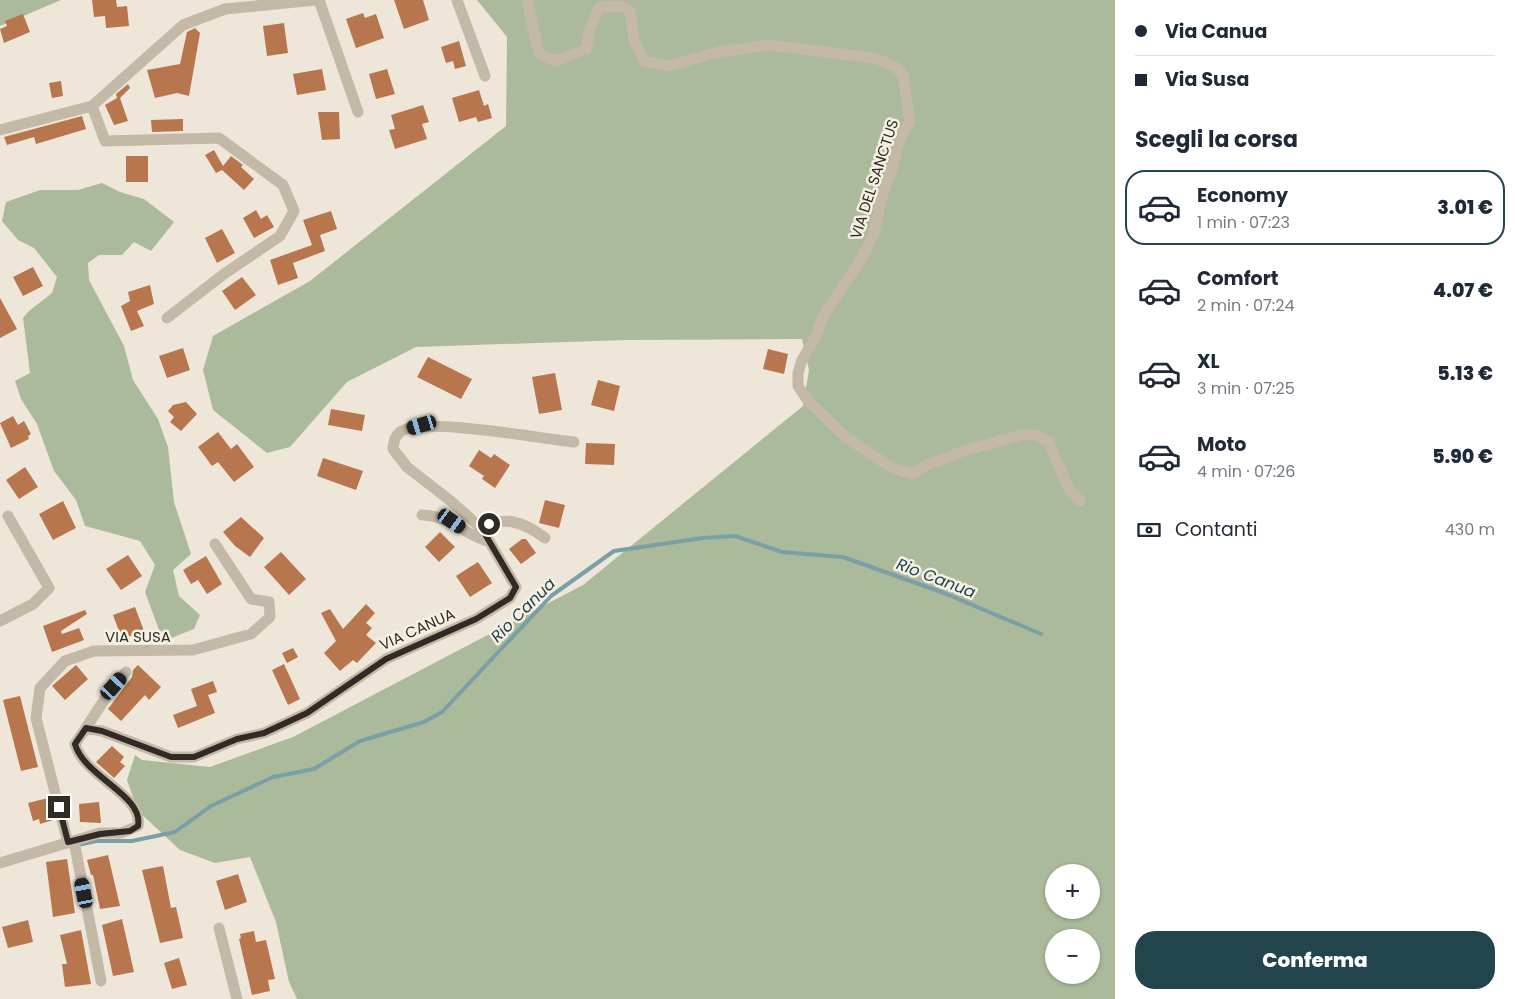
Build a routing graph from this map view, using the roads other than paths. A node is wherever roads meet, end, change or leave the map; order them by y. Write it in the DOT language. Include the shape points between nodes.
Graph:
graph roads {
  1 [pos="318,0"];
  2 [pos="457,0"];
  3 [pos="527,0"];
  4 [pos="485,76"];
  5 [pos="92,106"];
  6 [pos="358,112"];
  7 [pos="0,130"];
  8 [pos="168,318"];
  9 [pos="574,442"];
  10 [pos="1080,501"];
  11 [pos="422,515"];
  12 [pos="8,516"];
  13 [pos="482,529"];
  14 [pos="546,538"];
  15 [pos="490,542"];
  16 [pos="214,544"];
  17 [pos="0,621"];
  18 [pos="126,672"];
  19 [pos="86,728"];
  20 [pos="71,842"];
  21 [pos="0,863"];
  22 [pos="219,928"];
  23 [pos="101,981"];
  24 [pos="237,999"];
  1 -- 5 [label="street" via="225,9 183,25"];
  1 -- 6 [label="street"];
  2 -- 4 [label="street"];
  3 -- 10 [label="street, VIA DEL SANCTUS" via="539,54 556,61 586,49 590,28 600,6 622,6 630,11 634,40 644,61 669,66 718,52 770,45 875,58 896,67 904,75 907,86 908,127 896,150 874,233 862,258 822,316 816,336 802,360 798,386 808,401 847,438 892,468 913,474 963,451 1024,434 1038,436 1049,442 1069,490"];
  5 -- 7 [label="street"];
  5 -- 8 [label="street" via="105,141 220,138 283,185 294,211 280,236"];
  9 -- 13 [label="street, VIA CANUA" via="422,425 401,432 394,439 393,449 407,467"];
  11 -- 15 [label="street" via="452,521 479,539"];
  12 -- 17 [label="street" via="49,588 33,604"];
  13 -- 14 [label="street" via="508,520"];
  13 -- 15 [label="street, VIA CANUA"];
  15 -- 19 [label="street, VIA CANUA" via="516,587 510,598 476,619 386,659 307,713 264,733 237,739 194,757 182,758"];
  16 -- 20 [label="street, VIA SUSA" via="251,599 269,602 270,617 251,634 192,650 94,651 65,661 40,688 36,718"];
  18 -- 19 [label="street"];
  19 -- 20 [label="street" via="75,744 78,755 132,803 140,819 138,826 130,831 100,834"];
  20 -- 21 [label="street"];
  20 -- 23 [label="street"];
  22 -- 24 [label="street"];
}
